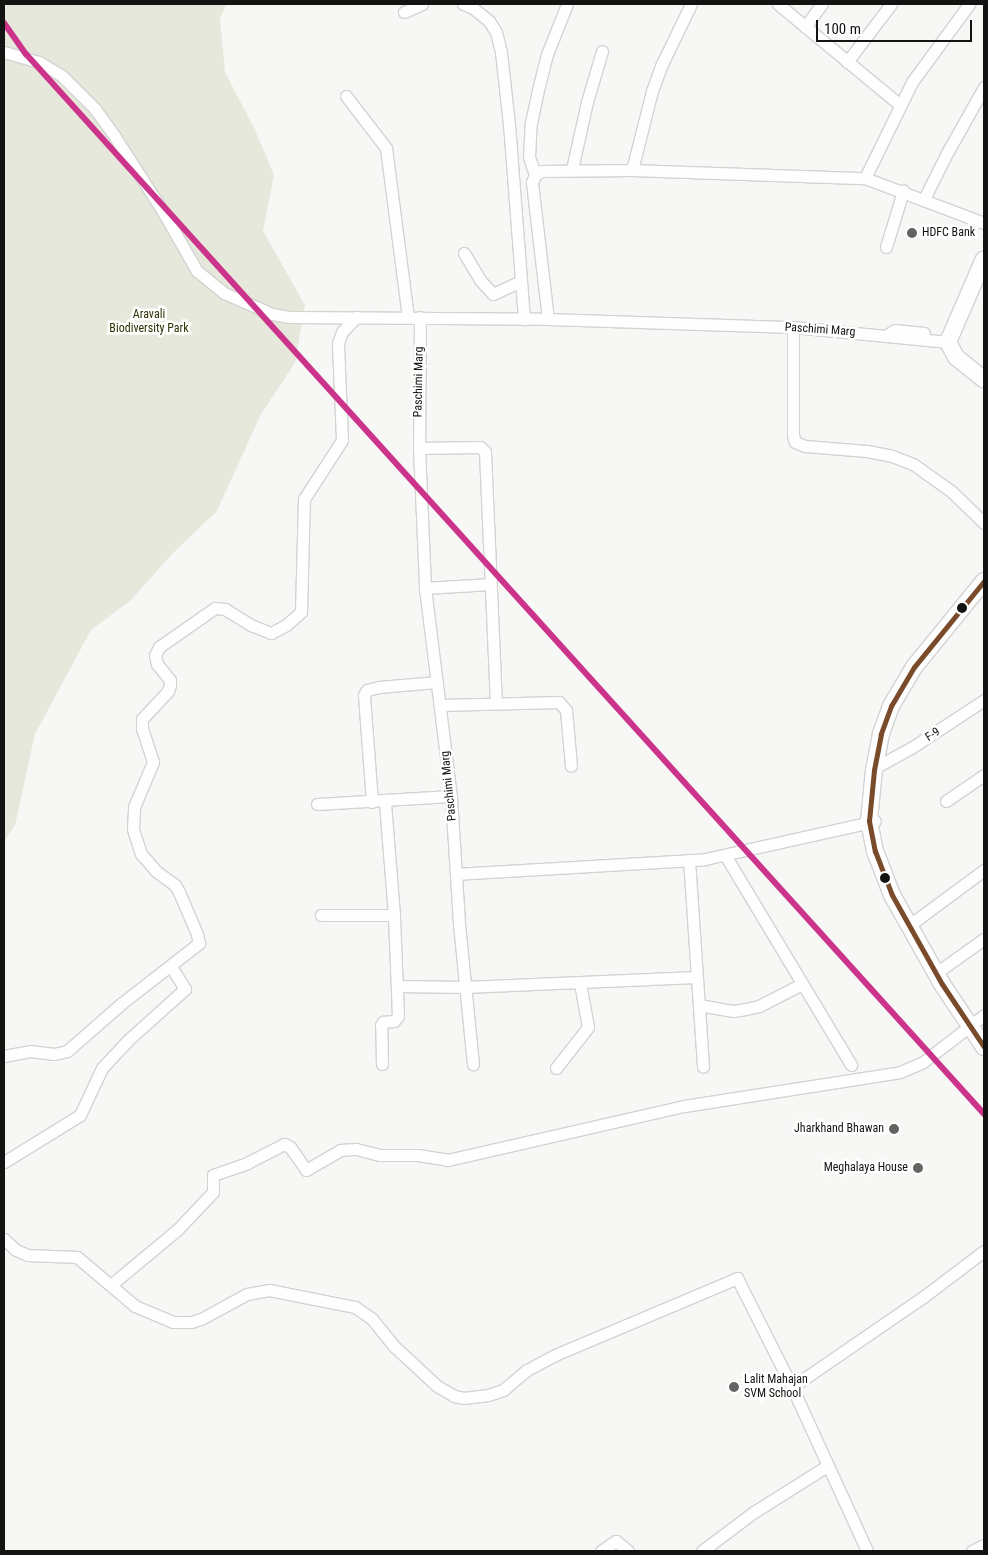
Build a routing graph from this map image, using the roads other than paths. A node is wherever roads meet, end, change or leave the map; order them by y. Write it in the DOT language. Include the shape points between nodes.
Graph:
graph roads {
  1 [pos="422,4"];
  2 [pos="463,4"];
  3 [pos="568,4"];
  4 [pos="691,4"];
  5 [pos="778,4"];
  6 [pos="822,4"];
  7 [pos="891,4"];
  8 [pos="969,4"];
  9 [pos="404,12"];
  10 [pos="805,27"];
  11 [pos="602,51"];
  12 [pos="4,52"];
  13 [pos="847,62"];
  14 [pos="984,87"];
  15 [pos="346,96"];
  16 [pos="900,105"];
  17 [pos="572,169"];
  18 [pos="632,170"];
  19 [pos="535,175"];
  20 [pos="865,178"];
  21 [pos="903,191"];
  22 [pos="924,199"];
  23 [pos="984,223"];
  24 [pos="886,247"];
  25 [pos="464,253"];
  26 [pos="984,259"];
  27 [pos="521,281"];
  28 [pos="356,317"];
  29 [pos="414,317"];
  30 [pos="524,319"];
  31 [pos="548,319"];
  32 [pos="793,328"];
  33 [pos="949,339"];
  34 [pos="984,366"];
  35 [pos="984,380"];
  36 [pos="419,448"];
  37 [pos="984,523"];
  38 [pos="984,581"];
  39 [pos="490,584"];
  40 [pos="425,588"];
  41 [pos="984,590"];
  42 [pos="438,682"];
  43 [pos="984,700"];
  44 [pos="496,702"];
  45 [pos="441,705"];
  46 [pos="880,765"];
  47 [pos="571,766"];
  48 [pos="984,775"];
  49 [pos="451,796"];
  50 [pos="946,800"];
  51 [pos="372,802"];
  52 [pos="385,802"];
  53 [pos="317,804"];
  54 [pos="872,821"];
  55 [pos="725,855"];
  56 [pos="689,860"];
  57 [pos="984,870"];
  58 [pos="456,874"];
  59 [pos="322,915"];
  60 [pos="394,915"];
  61 [pos="915,921"];
  62 [pos="984,939"];
  63 [pos="170,967"];
  64 [pos="943,968"];
  65 [pos="696,978"];
  66 [pos="580,983"];
  67 [pos="802,984"];
  68 [pos="398,986"];
  69 [pos="465,987"];
  70 [pos="699,1005"];
  71 [pos="979,1023"];
  72 [pos="984,1047"];
  73 [pos="4,1056"];
  74 [pos="382,1064"];
  75 [pos="473,1064"];
  76 [pos="851,1065"];
  77 [pos="704,1067"];
  78 [pos="556,1068"];
  79 [pos="4,1162"];
  80 [pos="4,1239"];
  81 [pos="984,1251"];
  82 [pos="112,1284"];
  83 [pos="792,1387"];
  84 [pos="827,1466"];
  85 [pos="984,1545"];
  86 [pos="601,1551"];
  87 [pos="628,1551"];
  88 [pos="702,1551"];
  89 [pos="867,1551"];
  90 [pos="972,1551"];
  1 -- 9 [label="street"];
  2 -- 27 [label="street" via="474,8 489,21 496,32 501,52"];
  3 -- 19 [label="street" via="546,57 531,124 529,156"];
  4 -- 18 [label="street" via="652,91"];
  5 -- 10 [label="street"];
  6 -- 10 [label="street"];
  7 -- 13 [label="street"];
  8 -- 16 [label="street" via="926,60"];
  10 -- 13 [label="street"];
  11 -- 17 [label="street" via="586,102"];
  12 -- 28 [label="street" via="51,68 94,109 162,210 187,257 208,282 248,305 272,314"];
  13 -- 16 [label="street"];
  14 -- 22 [label="street"];
  15 -- 29 [label="street" via="386,148"];
  16 -- 20 [label="street"];
  17 -- 18 [label="street"];
  17 -- 19 [label="street" via="549,169"];
  18 -- 20 [label="street"];
  19 -- 31 [label="street" via="533,190"];
  20 -- 21 [label="street"];
  21 -- 22 [label="street"];
  21 -- 24 [label="street"];
  22 -- 23 [label="street"];
  25 -- 27 [label="street" via="480,280 493,294"];
  26 -- 33 [label="street"];
  27 -- 30 [label="street"];
  28 -- 29 [label="street"];
  28 -- 63 [label="street" via="342,332 338,343 342,440 304,499 301,612 270,633 224,609 215,608 159,647 155,655 170,685 142,719 153,762 134,806 133,829 148,864 175,885 199,940 196,947"];
  29 -- 30 [label="street, Paschimi Marg"];
  29 -- 36 [label="street, Paschimi Marg"];
  30 -- 31 [label="street, Paschimi Marg"];
  31 -- 32 [label="street, Paschimi Marg"];
  32 -- 33 [label="street, Paschimi Marg" via="887,334 895,330"];
  32 -- 37 [label="street" via="795,442 805,446 867,450 913,464 950,491"];
  33 -- 34 [label="street"];
  33 -- 35 [label="street" via="956,356"];
  36 -- 39 [label="street" via="480,446 484,449"];
  36 -- 40 [label="street, Paschimi Marg"];
  38 -- 54 [label="street" via="914,667 891,706 874,770"];
  39 -- 40 [label="street"];
  39 -- 44 [label="street"];
  40 -- 42 [label="street, Paschimi Marg"];
  41 -- 46 [label="street" via="904,692 887,727"];
  42 -- 45 [label="street, Paschimi Marg"];
  42 -- 51 [label="street" via="366,690"];
  43 -- 46 [label="street, F-9" via="912,748"];
  44 -- 45 [label="street"];
  44 -- 47 [label="street" via="554,701 564,705"];
  45 -- 49 [label="street, Paschimi Marg"];
  46 -- 54 [label="street"];
  48 -- 50 [label="street"];
  49 -- 52 [label="street"];
  49 -- 58 [label="street, Paschimi Marg"];
  51 -- 52 [label="street"];
  51 -- 53 [label="street"];
  52 -- 60 [label="street"];
  54 -- 55 [label="street"];
  54 -- 61 [label="street" via="882,851"];
  54 -- 71 [label="street" via="875,851 892,895 916,941"];
  55 -- 56 [label="street"];
  55 -- 67 [label="street"];
  56 -- 58 [label="street"];
  56 -- 65 [label="street"];
  57 -- 61 [label="street"];
  58 -- 69 [label="street, Paschimi Marg"];
  59 -- 60 [label="street"];
  60 -- 68 [label="street"];
  61 -- 64 [label="street"];
  62 -- 64 [label="street"];
  63 -- 73 [label="street" via="67,1051 54,1054 30,1051"];
  63 -- 79 [label="street" via="185,989 102,1068 80,1115"];
  64 -- 71 [label="street"];
  65 -- 66 [label="street"];
  65 -- 70 [label="street"];
  66 -- 69 [label="street"];
  66 -- 78 [label="street" via="588,1028"];
  67 -- 70 [label="street" via="759,1006 746,1009 733,1011"];
  67 -- 76 [label="street"];
  68 -- 69 [label="street"];
  68 -- 74 [label="street" via="398,1018 381,1025"];
  69 -- 75 [label="street, Paschimi Marg"];
  70 -- 77 [label="street"];
  71 -- 72 [label="street"];
  71 -- 82 [label="street" via="923,1062 900,1072 684,1106 448,1160 340,1150 306,1170 290,1147 284,1144 213,1175 213,1192 178,1229"];
  80 -- 82 [label="street" via="28,1255 78,1257"];
  81 -- 83 [label="street"];
  82 -- 83 [label="street" via="138,1308 165,1320 182,1323 201,1319 257,1291 348,1304 372,1319 437,1386 464,1398 503,1390 527,1370 555,1355 736,1278"];
  83 -- 84 [label="street"];
  84 -- 88 [label="street" via="754,1512"];
  84 -- 89 [label="street"];
  85 -- 90 [label="street"];
  86 -- 87 [label="street" via="616,1541"];
}
